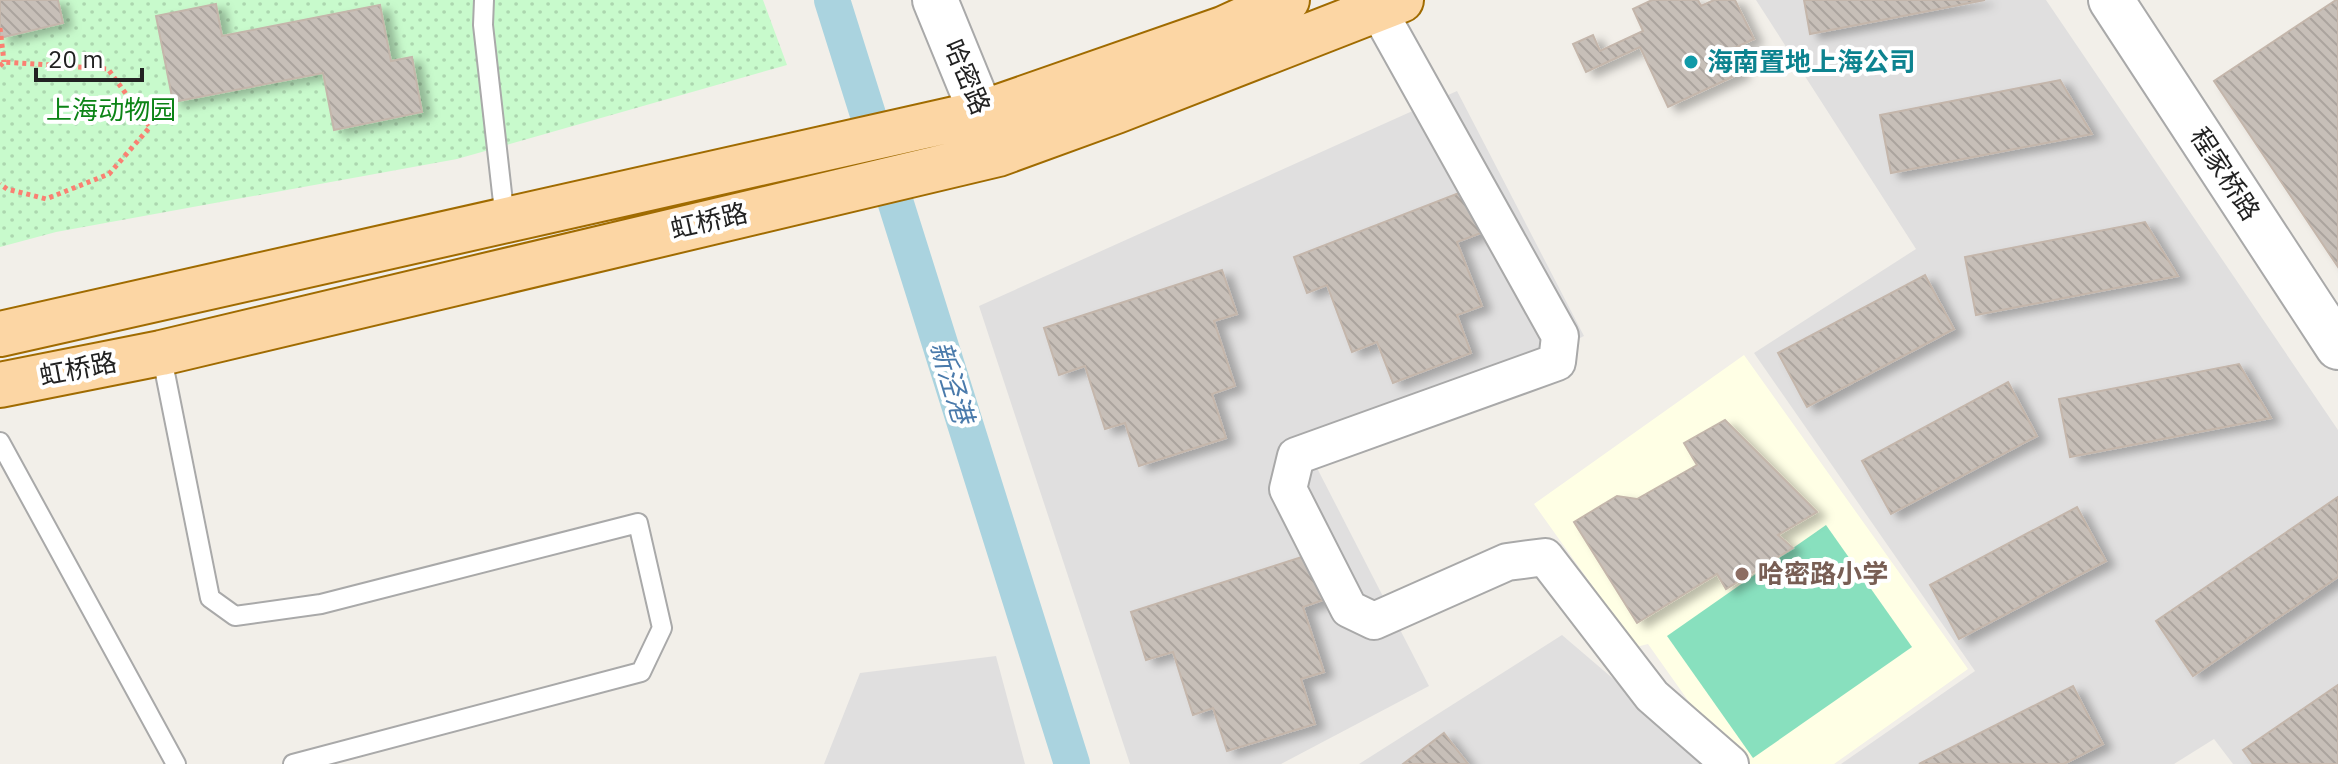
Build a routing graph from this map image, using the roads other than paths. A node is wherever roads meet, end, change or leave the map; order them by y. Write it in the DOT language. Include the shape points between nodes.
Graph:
graph roads {
  1 [pos="484,0"];
  2 [pos="935,0"];
  3 [pos="1287,0"];
  4 [pos="2111,0"];
  5 [pos="1390,5"];
  6 [pos="982,113"];
  7 [pos="998,154"];
  8 [pos="505,220"];
  9 [pos="0,334"];
  10 [pos="2338,347"];
  11 [pos="161,353"];
  12 [pos="0,385"];
  13 [pos="0,442"];
  14 [pos="176,764"];
  15 [pos="293,764"];
  16 [pos="1730,764"];
  1 -- 8 [label="lane"];
  2 -- 6 [label="street, 哈密路"];
  3 -- 6 [label="main road, 虹桥路" via="1223,29"];
  4 -- 10 [label="street, 程家桥路"];
  5 -- 7 [label="main road, 虹桥路"];
  5 -- 16 [label="street" via="1560,336 1557,362 1296,456 1288,489 1349,609 1374,621 1507,562 1545,557 1652,696"];
  6 -- 7 [label="street, 哈密路"];
  6 -- 8 [label="main road, 虹桥路"];
  7 -- 11 [label="main road, 虹桥路"];
  8 -- 9 [label="main road, 虹桥路"];
  11 -- 12 [label="main road, 虹桥路"];
  11 -- 15 [label="lane" via="210,598 235,616 321,604 638,523 662,628 641,672"];
  13 -- 14 [label="lane"];
}
